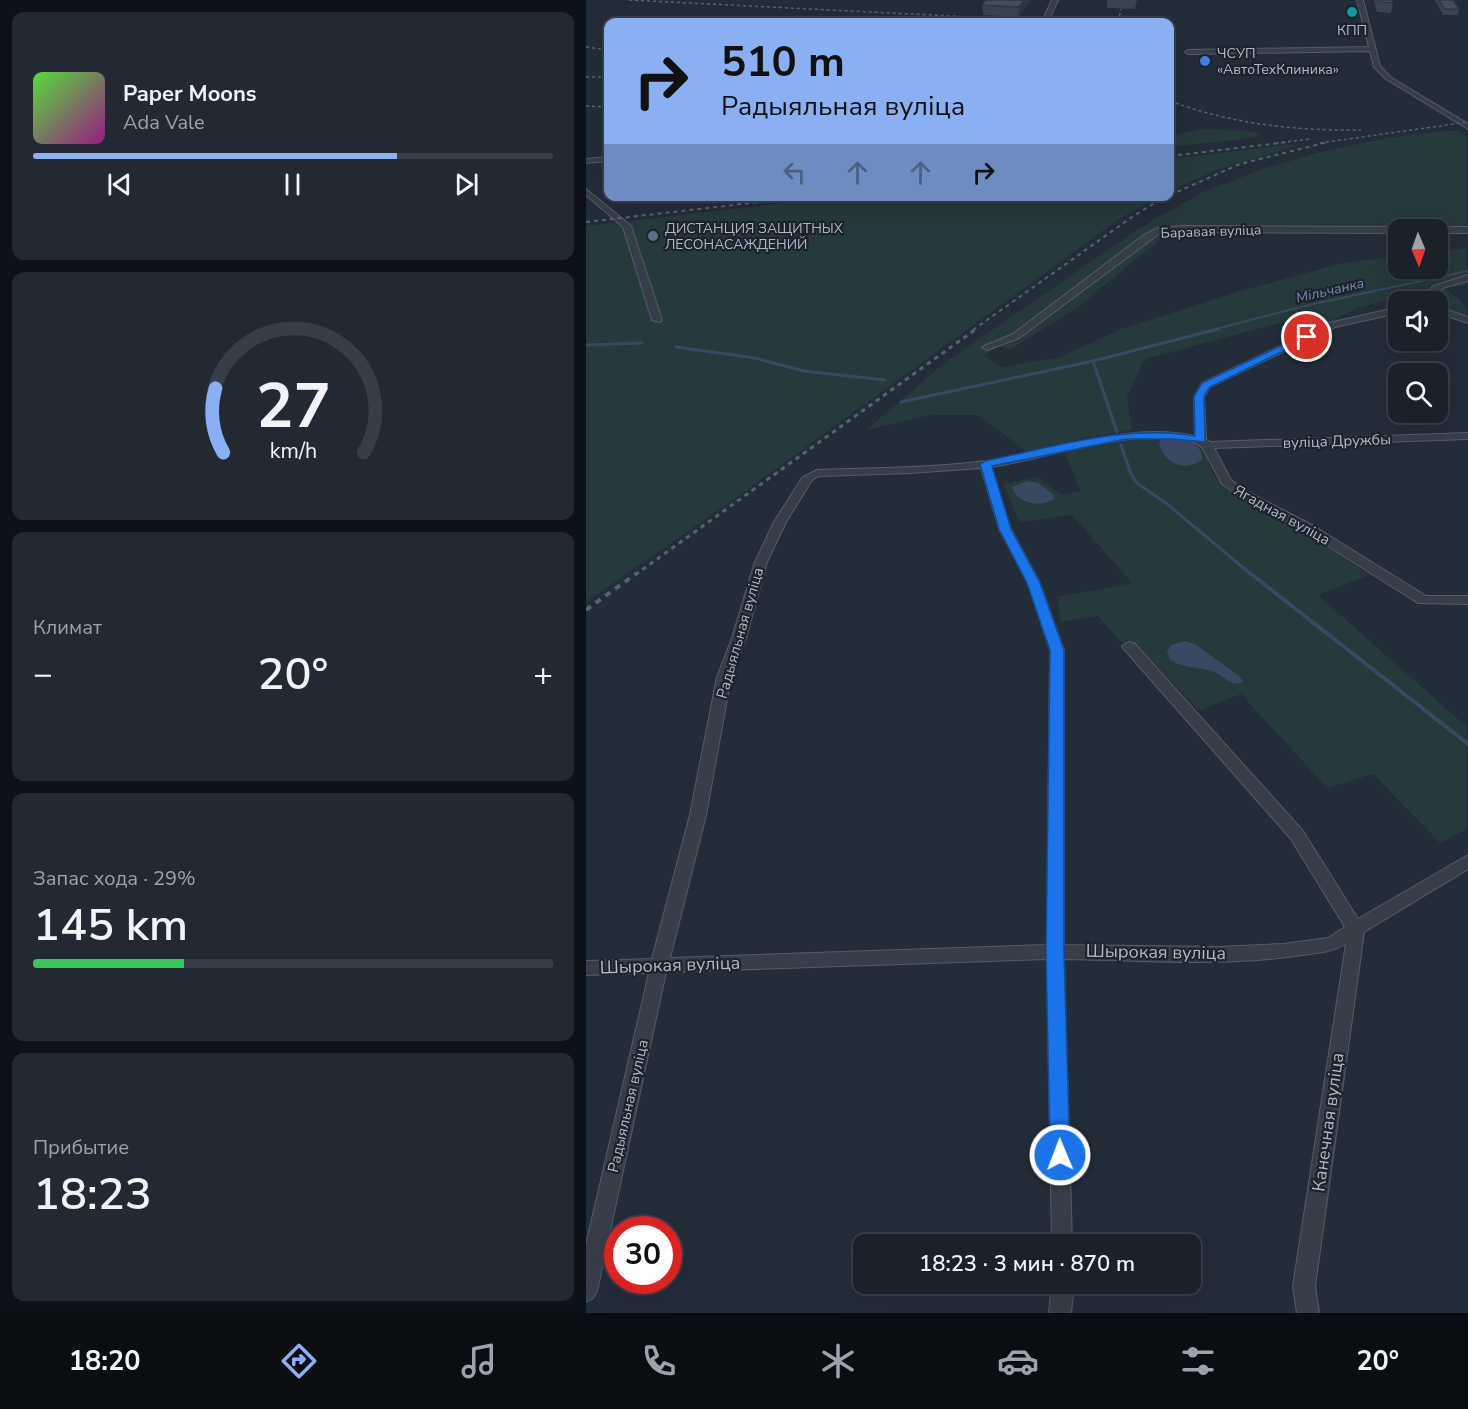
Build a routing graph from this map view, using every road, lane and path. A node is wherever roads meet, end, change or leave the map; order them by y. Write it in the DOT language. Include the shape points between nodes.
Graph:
graph roads {
  1 [pos="1055,0"];
  2 [pos="1360,0"];
  3 [pos="1047,18"];
  4 [pos="1371,49"];
  5 [pos="1188,52"];
  6 [pos="1468,127"];
  7 [pos="604,159"];
  8 [pos="586,161"];
  9 [pos="586,191"];
  10 [pos="1388,230"];
  11 [pos="1448,230"];
  12 [pos="1468,230"];
  13 [pos="1468,278"];
  14 [pos="1429,291"];
  15 [pos="1388,312"];
  16 [pos="1448,313"];
  17 [pos="657,320"];
  18 [pos="1468,320"];
  19 [pos="987,347"];
  20 [pos="1468,436"];
  21 [pos="1204,443"];
  22 [pos="985,464"];
  23 [pos="1468,600"];
  24 [pos="1129,646"];
  25 [pos="1464,869"];
  26 [pos="1356,931"];
  27 [pos="1055,952"];
  28 [pos="659,966"];
  29 [pos="586,968"];
  30 [pos="1062,1234"];
  31 [pos="586,1291"];
  32 [pos="1062,1294"];
  33 [pos="1060,1313"];
  34 [pos="1308,1313"];
  1 -- 3 [label="street"];
  2 -- 4 [label="street"];
  4 -- 5 [label="street"];
  4 -- 6 [label="street" via="1377,67 1387,76"];
  7 -- 8 [label="street"];
  9 -- 17 [label="street" via="627,226"];
  10 -- 19 [label="street, Баравая вуліца" via="1158,231 1016,336"];
  11 -- 12 [label="street"];
  13 -- 14 [label="street"];
  15 -- 21 [label="street, Ягадная вуліца" via="1332,325 1206,385 1199,396"];
  16 -- 18 [label="street"];
  20 -- 21 [label="street, вуліца Дружбы"];
  21 -- 22 [label="street, Радыяльная вуліца" via="1173,435 1126,436"];
  21 -- 23 [label="street, Ягадная вуліца" via="1232,488 1308,528 1423,600"];
  22 -- 27 [label="street" via="1005,529 1034,583 1057,650"];
  22 -- 28 [label="street, Радыяльная вуліца" via="817,474 808,478 761,562 724,677 698,814"];
  24 -- 26 [label="street" via="1297,835"];
  25 -- 26 [label="street, Шырокая вуліца"];
  26 -- 27 [label="street, Шырокая вуліца" via="1331,944 1284,951"];
  26 -- 34 [label="street, Канечная вуліца" via="1304,1286"];
  27 -- 28 [label="street, Шырокая вуліца"];
  27 -- 30 [label="street"];
  28 -- 29 [label="street, Шырокая вуліца"];
  28 -- 31 [label="street, Радыяльная вуліца"];
  32 -- 33 [label="street"];
}
